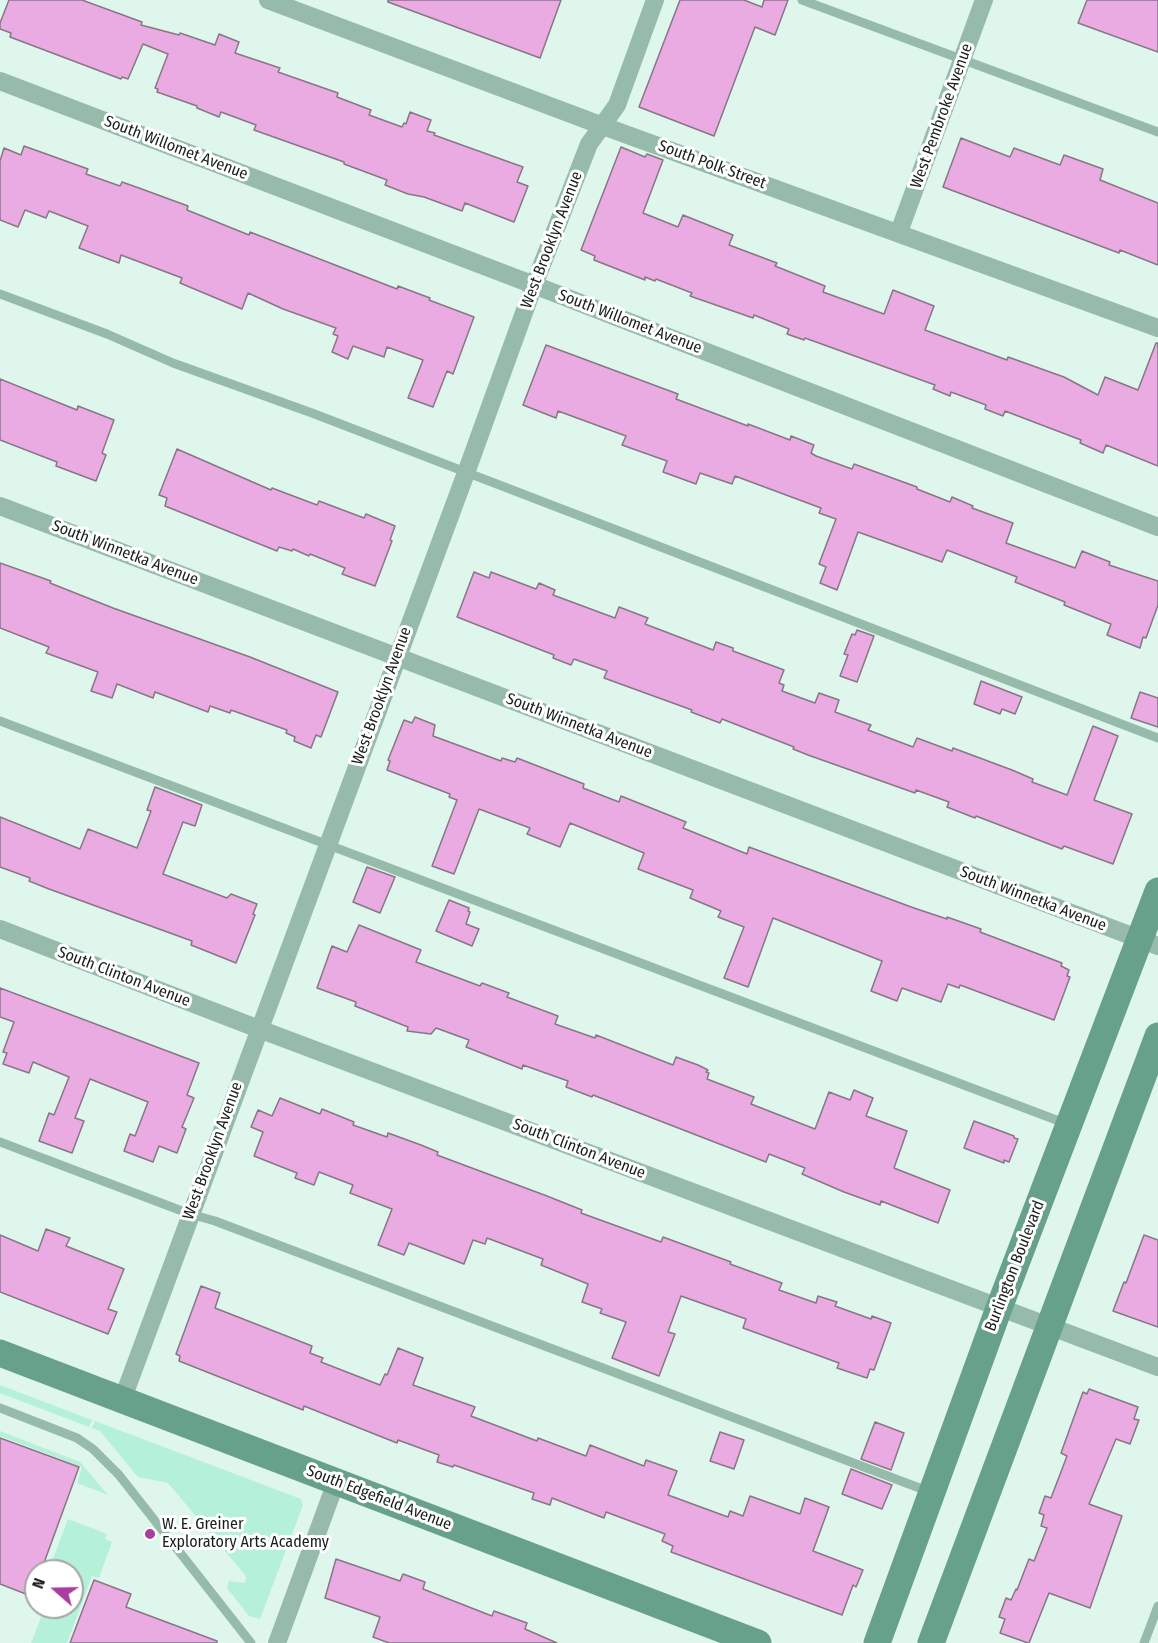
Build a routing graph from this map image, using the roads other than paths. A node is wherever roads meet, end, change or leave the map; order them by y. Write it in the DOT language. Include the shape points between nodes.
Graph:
graph roads {
  1 [pos="268,0"];
  2 [pos="655,0"];
  3 [pos="802,0"];
  4 [pos="984,0"];
  5 [pos="963,59"];
  6 [pos="0,81"];
  7 [pos="603,126"];
  8 [pos="1158,132"];
  9 [pos="899,232"];
  10 [pos="534,285"];
  11 [pos="0,294"];
  12 [pos="1158,328"];
  13 [pos="466,473"];
  14 [pos="0,506"];
  15 [pos="1158,527"];
  16 [pos="396,657"];
  17 [pos="0,721"];
  18 [pos="1158,738"];
  19 [pos="327,845"];
  20 [pos="1158,891"];
  21 [pos="0,929"];
  22 [pos="1149,942"];
  23 [pos="259,1029"];
  24 [pos="1158,1036"];
  25 [pos="1069,1124"];
  26 [pos="0,1142"];
  27 [pos="190,1214"];
  28 [pos="999,1308"];
  29 [pos="1050,1327"];
  30 [pos="0,1353"];
  31 [pos="1158,1367"];
  32 [pos="123,1398"];
  33 [pos="0,1408"];
  34 [pos="336,1482"];
  35 [pos="932,1492"];
  36 [pos="1158,1606"];
  37 [pos="252,1643"];
  38 [pos="277,1643"];
  39 [pos="758,1643"];
  40 [pos="878,1643"];
  41 [pos="931,1643"];
  42 [pos="1144,1643"];
  1 -- 7 [label="street, South Polk Street"];
  2 -- 7 [label="street, West Brooklyn Avenue" via="617,105"];
  3 -- 5 [label="lane"];
  4 -- 5 [label="street, West Pembroke Avenue"];
  5 -- 8 [label="lane"];
  5 -- 9 [label="street, West Pembroke Avenue"];
  6 -- 10 [label="street, South Willomet Avenue"];
  7 -- 9 [label="street, South Polk Street"];
  7 -- 10 [label="street, West Brooklyn Avenue" via="589,144"];
  9 -- 12 [label="street, South Polk Street"];
  10 -- 13 [label="street, West Brooklyn Avenue"];
  10 -- 15 [label="street, South Willomet Avenue"];
  11 -- 13 [label="lane"];
  13 -- 16 [label="street, West Brooklyn Avenue"];
  13 -- 18 [label="lane"];
  14 -- 16 [label="street, South Winnetka Avenue"];
  16 -- 19 [label="street, West Brooklyn Avenue"];
  16 -- 22 [label="street, South Winnetka Avenue"];
  17 -- 19 [label="lane"];
  19 -- 23 [label="street, West Brooklyn Avenue"];
  19 -- 25 [label="lane"];
  20 -- 22 [label="street, Burlington Boulevard"];
  21 -- 23 [label="street, South Clinton Avenue"];
  22 -- 25 [label="street, Burlington Boulevard"];
  23 -- 27 [label="street, West Brooklyn Avenue"];
  23 -- 28 [label="street, South Clinton Avenue"];
  24 -- 29 [label="street"];
  25 -- 28 [label="street, Burlington Boulevard"];
  26 -- 27 [label="lane"];
  27 -- 32 [label="street, West Brooklyn Avenue"];
  27 -- 35 [label="lane"];
  28 -- 29 [label="street, South Clinton Avenue"];
  28 -- 35 [label="street, Burlington Boulevard"];
  29 -- 31 [label="street, South Clinton Avenue"];
  29 -- 41 [label="street"];
  30 -- 32 [label="street, South Edgefield Avenue"];
  32 -- 34 [label="street, South Edgefield Avenue"];
  33 -- 37 [label="lane" via="77,1438 93,1449 119,1475"];
  34 -- 38 [label="street"];
  34 -- 39 [label="street, South Edgefield Avenue"];
  35 -- 40 [label="street, Burlington Boulevard"];
  36 -- 42 [label="lane"];
}
